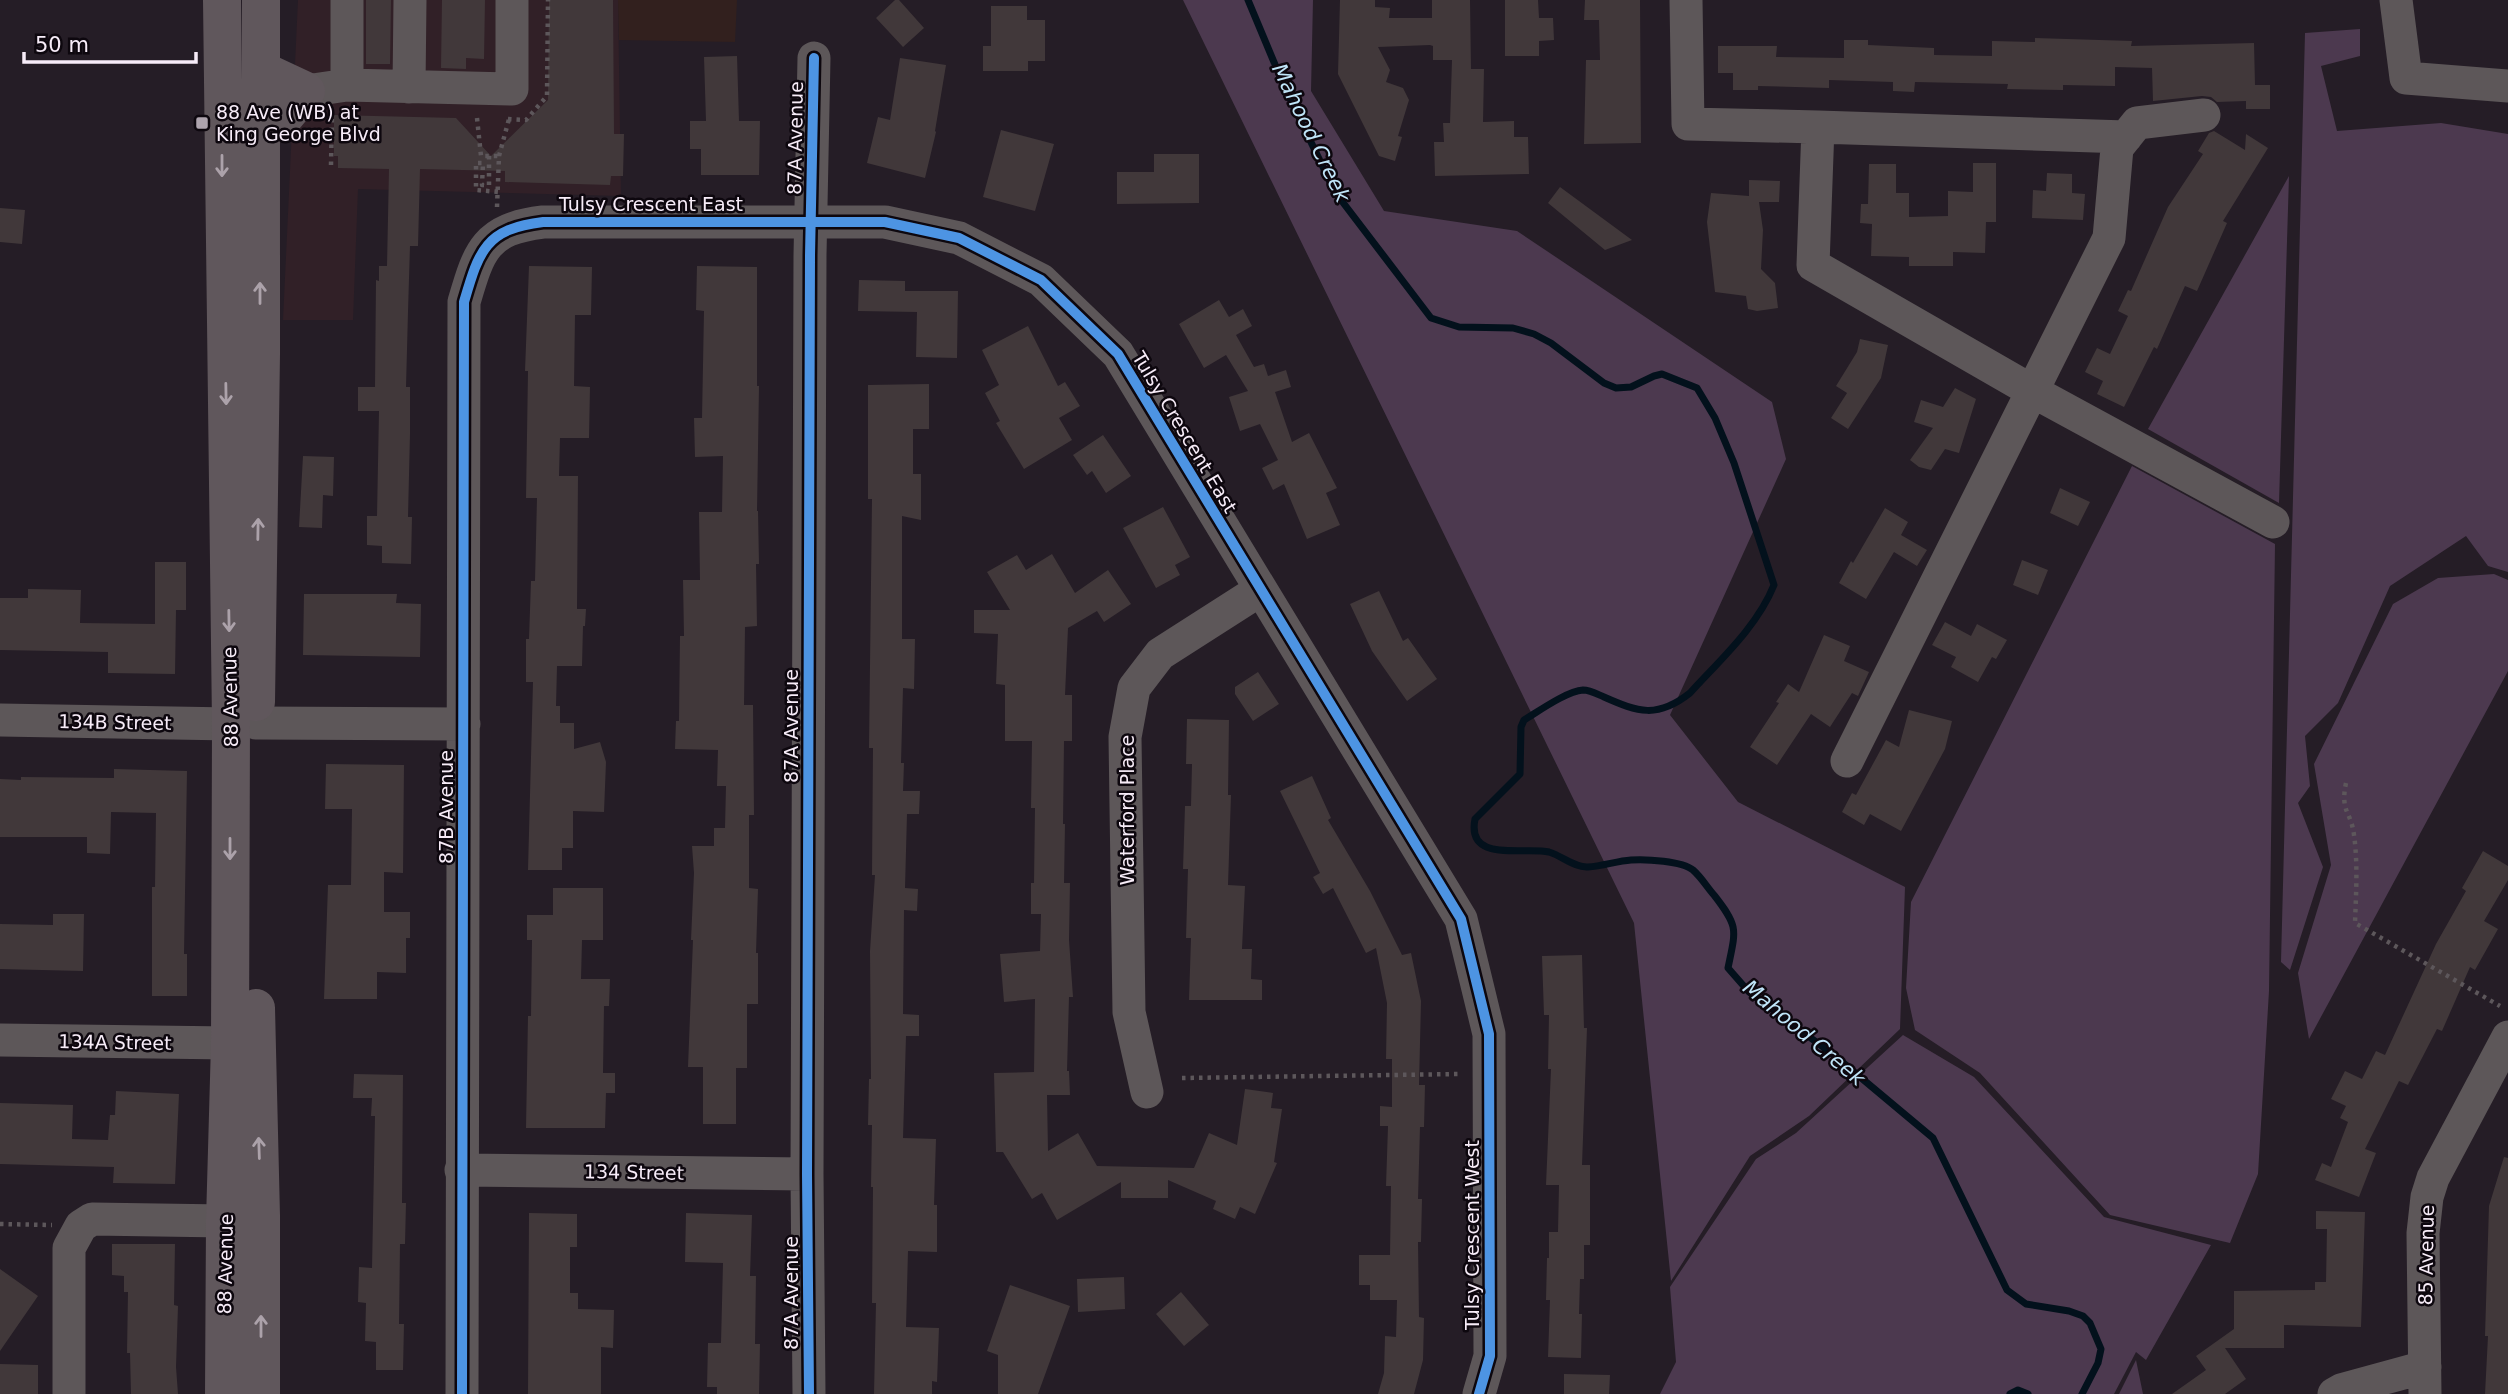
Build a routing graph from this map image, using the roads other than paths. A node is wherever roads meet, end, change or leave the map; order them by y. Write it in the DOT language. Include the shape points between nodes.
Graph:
graph roads {
  1 [pos="222,0"];
  2 [pos="261,0"];
  3 [pos="347,0"];
  4 [pos="410,0"];
  5 [pos="512,0"];
  6 [pos="1686,0"];
  7 [pos="2396,0"];
  8 [pos="814,58"];
  9 [pos="261,69"];
  10 [pos="2508,86"];
  11 [pos="409,87"];
  12 [pos="306,91"];
  13 [pos="346,99"];
  14 [pos="2204,115"];
  15 [pos="260,122"];
  16 [pos="1818,127"];
  17 [pos="2126,137"];
  18 [pos="810,222"];
  19 [pos="499,223"];
  20 [pos="2032,391"];
  21 [pos="2273,522"];
  22 [pos="1260,590"];
  23 [pos="0,720"];
  24 [pos="243,724"];
  25 [pos="464,724"];
  26 [pos="1847,761"];
  27 [pos="2506,1031"];
  28 [pos="0,1040"];
  29 [pos="230,1043"];
  30 [pos="1474,1074"];
  31 [pos="1147,1092"];
  32 [pos="461,1170"];
  33 [pos="807,1174"];
  34 [pos="225,1221"];
  35 [pos="2425,1381"];
  36 [pos="69,1394"];
  37 [pos="224,1394"];
  38 [pos="261,1394"];
  39 [pos="462,1394"];
  40 [pos="809,1394"];
  41 [pos="1479,1394"];
  42 [pos="2334,1394"];
  1 -- 24 [label="main road, 88 Avenue, one-way" via="223,211"];
  2 -- 9 [label="main road, 88 Avenue"];
  3 -- 13 [label="street"];
  4 -- 11 [label="street"];
  5 -- 11 [label="street" via="512,89"];
  6 -- 16 [label="street" via="1688,124"];
  7 -- 10 [label="street" via="2406,78"];
  8 -- 18 [label="street, 87A Avenue"];
  9 -- 12 [label="main road"];
  9 -- 15 [label="main road, 88 Avenue"];
  11 -- 13 [label="street"];
  12 -- 13 [label="street"];
  12 -- 15 [label="main road" via="286,114"];
  14 -- 17 [label="street" via="2137,123"];
  24 -- 15 [label="main road, 88 Avenue, one-way" via="261,354"];
  16 -- 17 [label="street"];
  16 -- 20 [label="street" via="1813,265"];
  17 -- 20 [label="street" via="2118,149 2109,238"];
  18 -- 19 [label="street, Tulsy Crescent East"];
  18 -- 22 [label="street, Tulsy Crescent East" via="885,222 958,238 1041,280 1118,354"];
  18 -- 33 [label="street, 87A Avenue"];
  19 -- 25 [label="street, 87B Avenue" via="475,264 464,302"];
  20 -- 21 [label="street"];
  20 -- 26 [label="street"];
  22 -- 30 [label="street, Tulsy Crescent East" via="1461,919 1489,1034"];
  22 -- 31 [label="street, Waterford Place" via="1160,654 1134,688 1125,737 1129,1012"];
  23 -- 24 [label="street, 134B Street"];
  24 -- 25 [label="street, 134B Street"];
  24 -- 29 [label="main road, 88 Avenue, one-way"];
  38 -- 24 [label="main road, 88 Avenue, one-way" via="261,1216"];
  25 -- 32 [label="street, 87B Avenue"];
  27 -- 35 [label="street, 85 Avenue" via="2432,1178 2427,1197 2423,1233"];
  28 -- 29 [label="street, 134A Street"];
  29 -- 34 [label="main road, 88 Avenue"];
  30 -- 41 [label="street, Tulsy Crescent West" via="1490,1356"];
  32 -- 33 [label="street, 134 Street"];
  32 -- 39 [label="street, 87B Avenue"];
  33 -- 40 [label="street, 87A Avenue"];
  34 -- 36 [label="street" via="92,1219 81,1226 69,1248"];
  34 -- 37 [label="main road, 88 Avenue"];
  35 -- 42 [label="street"];
}
